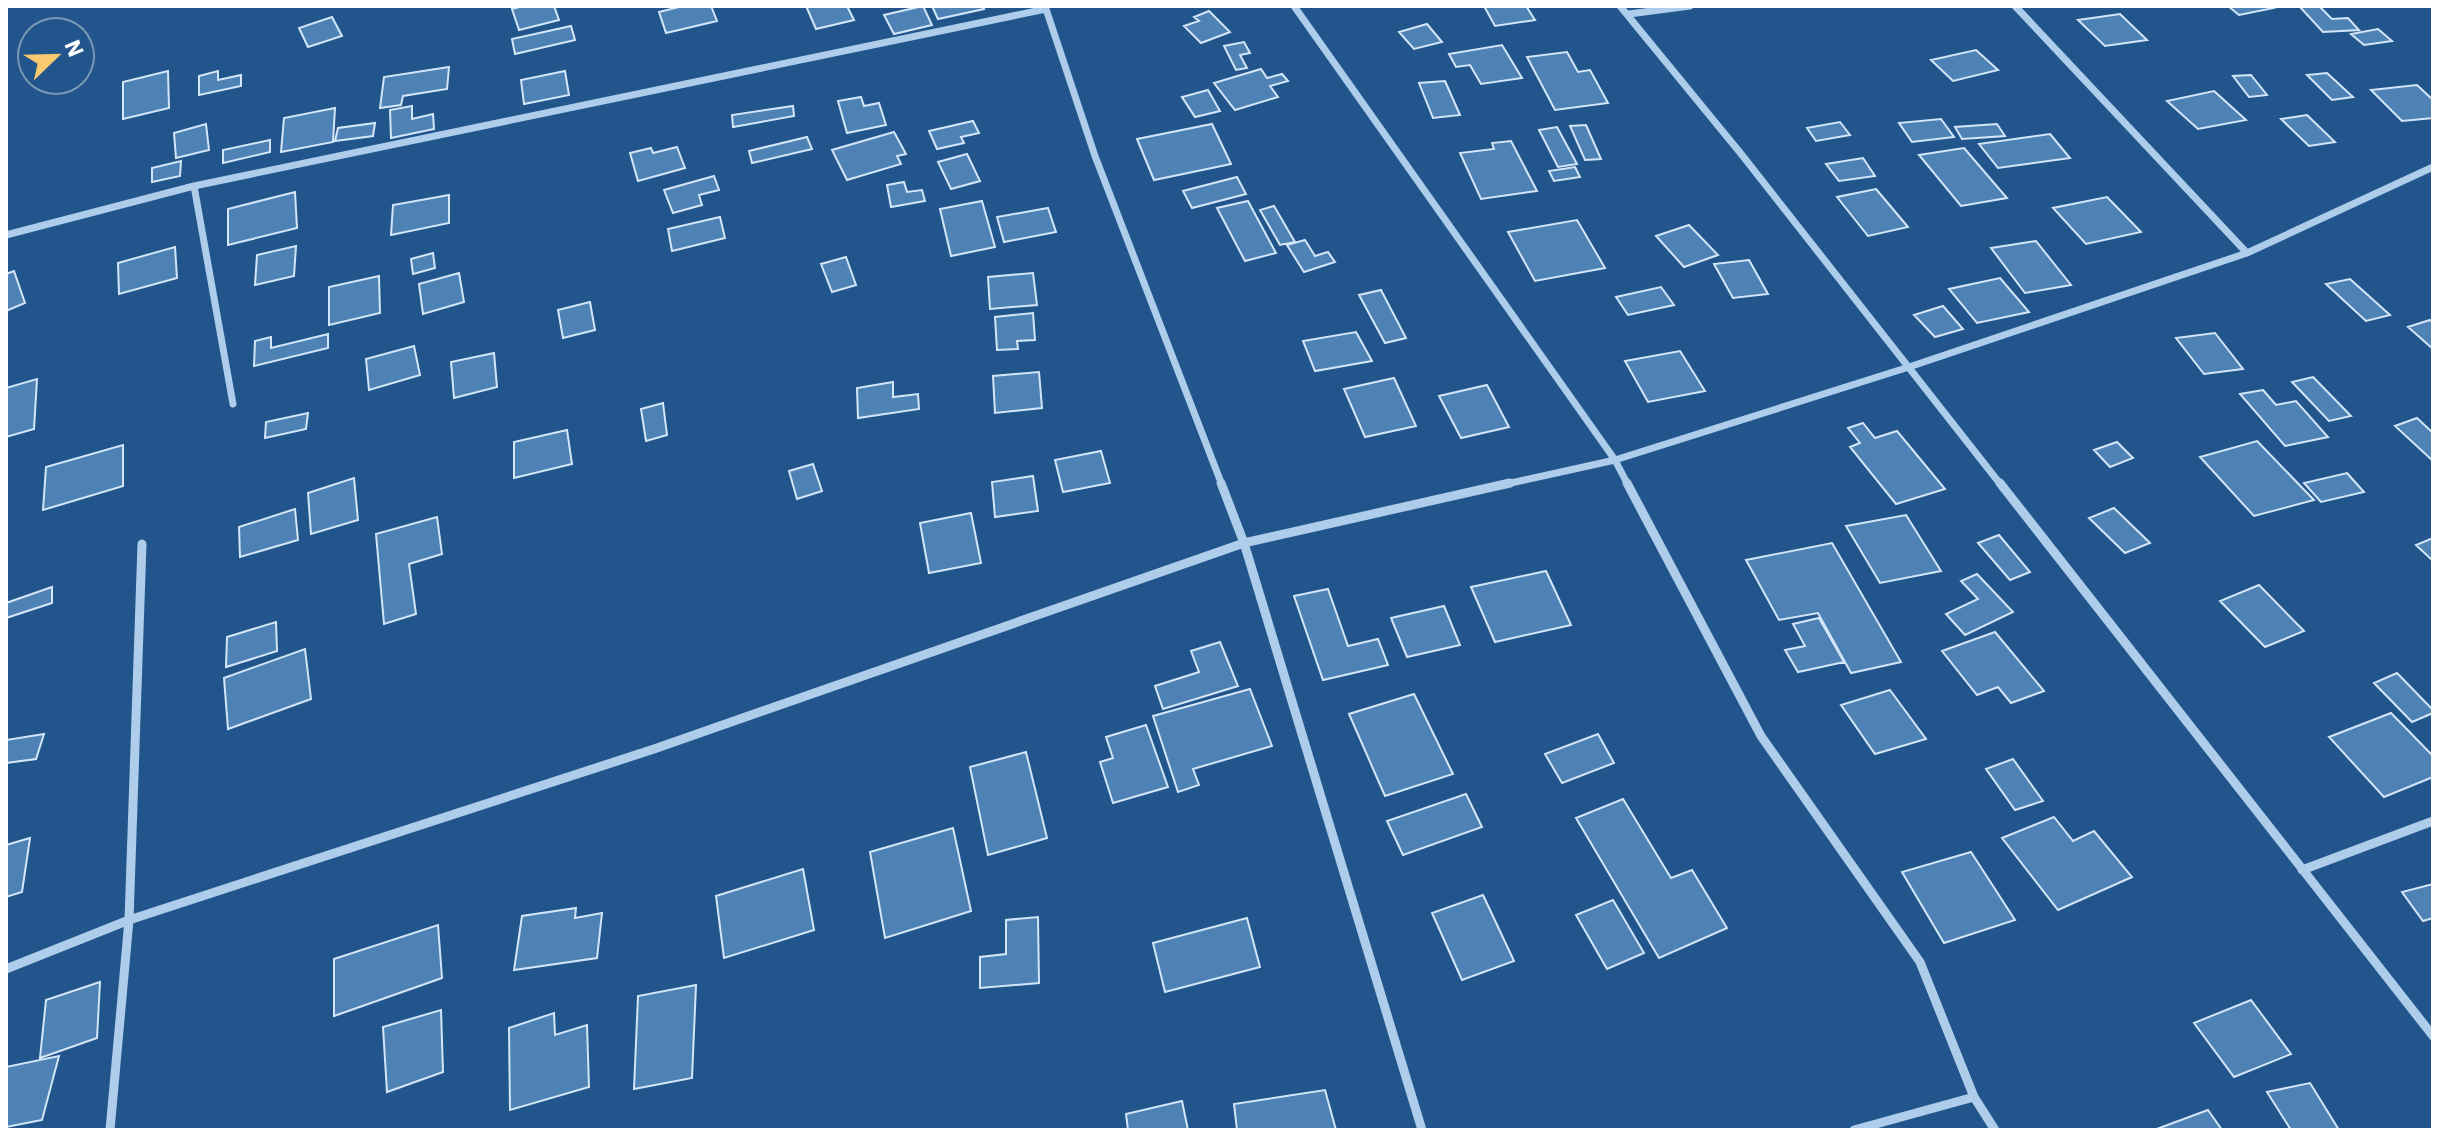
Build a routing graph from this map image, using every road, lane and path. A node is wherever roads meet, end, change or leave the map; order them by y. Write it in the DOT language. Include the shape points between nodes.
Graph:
graph roads {
  1 [pos="1294,6"];
  2 [pos="1620,6"];
  3 [pos="1690,6"];
  4 [pos="2015,6"];
  5 [pos="1045,8"];
  6 [pos="1629,14"];
  7 [pos="2433,167"];
  8 [pos="194,186"];
  9 [pos="6,235"];
  10 [pos="2247,253"];
  11 [pos="1909,367"];
  12 [pos="233,404"];
  13 [pos="1615,460"];
  14 [pos="1244,543"];
  15 [pos="142,544"];
  16 [pos="2433,821"];
  17 [pos="2302,870"];
  18 [pos="129,920"];
  19 [pos="6,969"];
  20 [pos="2433,1036"];
  21 [pos="1974,1097"];
  22 [pos="110,1130"];
  23 [pos="1422,1130"];
  24 [pos="1854,1130"];
  25 [pos="1995,1130"];
  1 -- 13 [label="street"];
  2 -- 6 [label="street"];
  3 -- 6 [label="street"];
  4 -- 10 [label="street"];
  5 -- 8 [label="street"];
  5 -- 14 [label="street" via="1095,156"];
  6 -- 11 [label="street"];
  7 -- 10 [label="street"];
  8 -- 9 [label="street"];
  8 -- 12 [label="street"];
  10 -- 11 [label="street"];
  11 -- 13 [label="street"];
  11 -- 17 [label="street"];
  13 -- 14 [label="street"];
  13 -- 21 [label="street" via="1761,736 1920,962"];
  14 -- 18 [label="street" via="654,749"];
  14 -- 23 [label="street"];
  15 -- 18 [label="street"];
  16 -- 17 [label="street"];
  17 -- 20 [label="street"];
  18 -- 19 [label="street"];
  18 -- 22 [label="street"];
  21 -- 24 [label="street"];
  21 -- 25 [label="street"];
}
